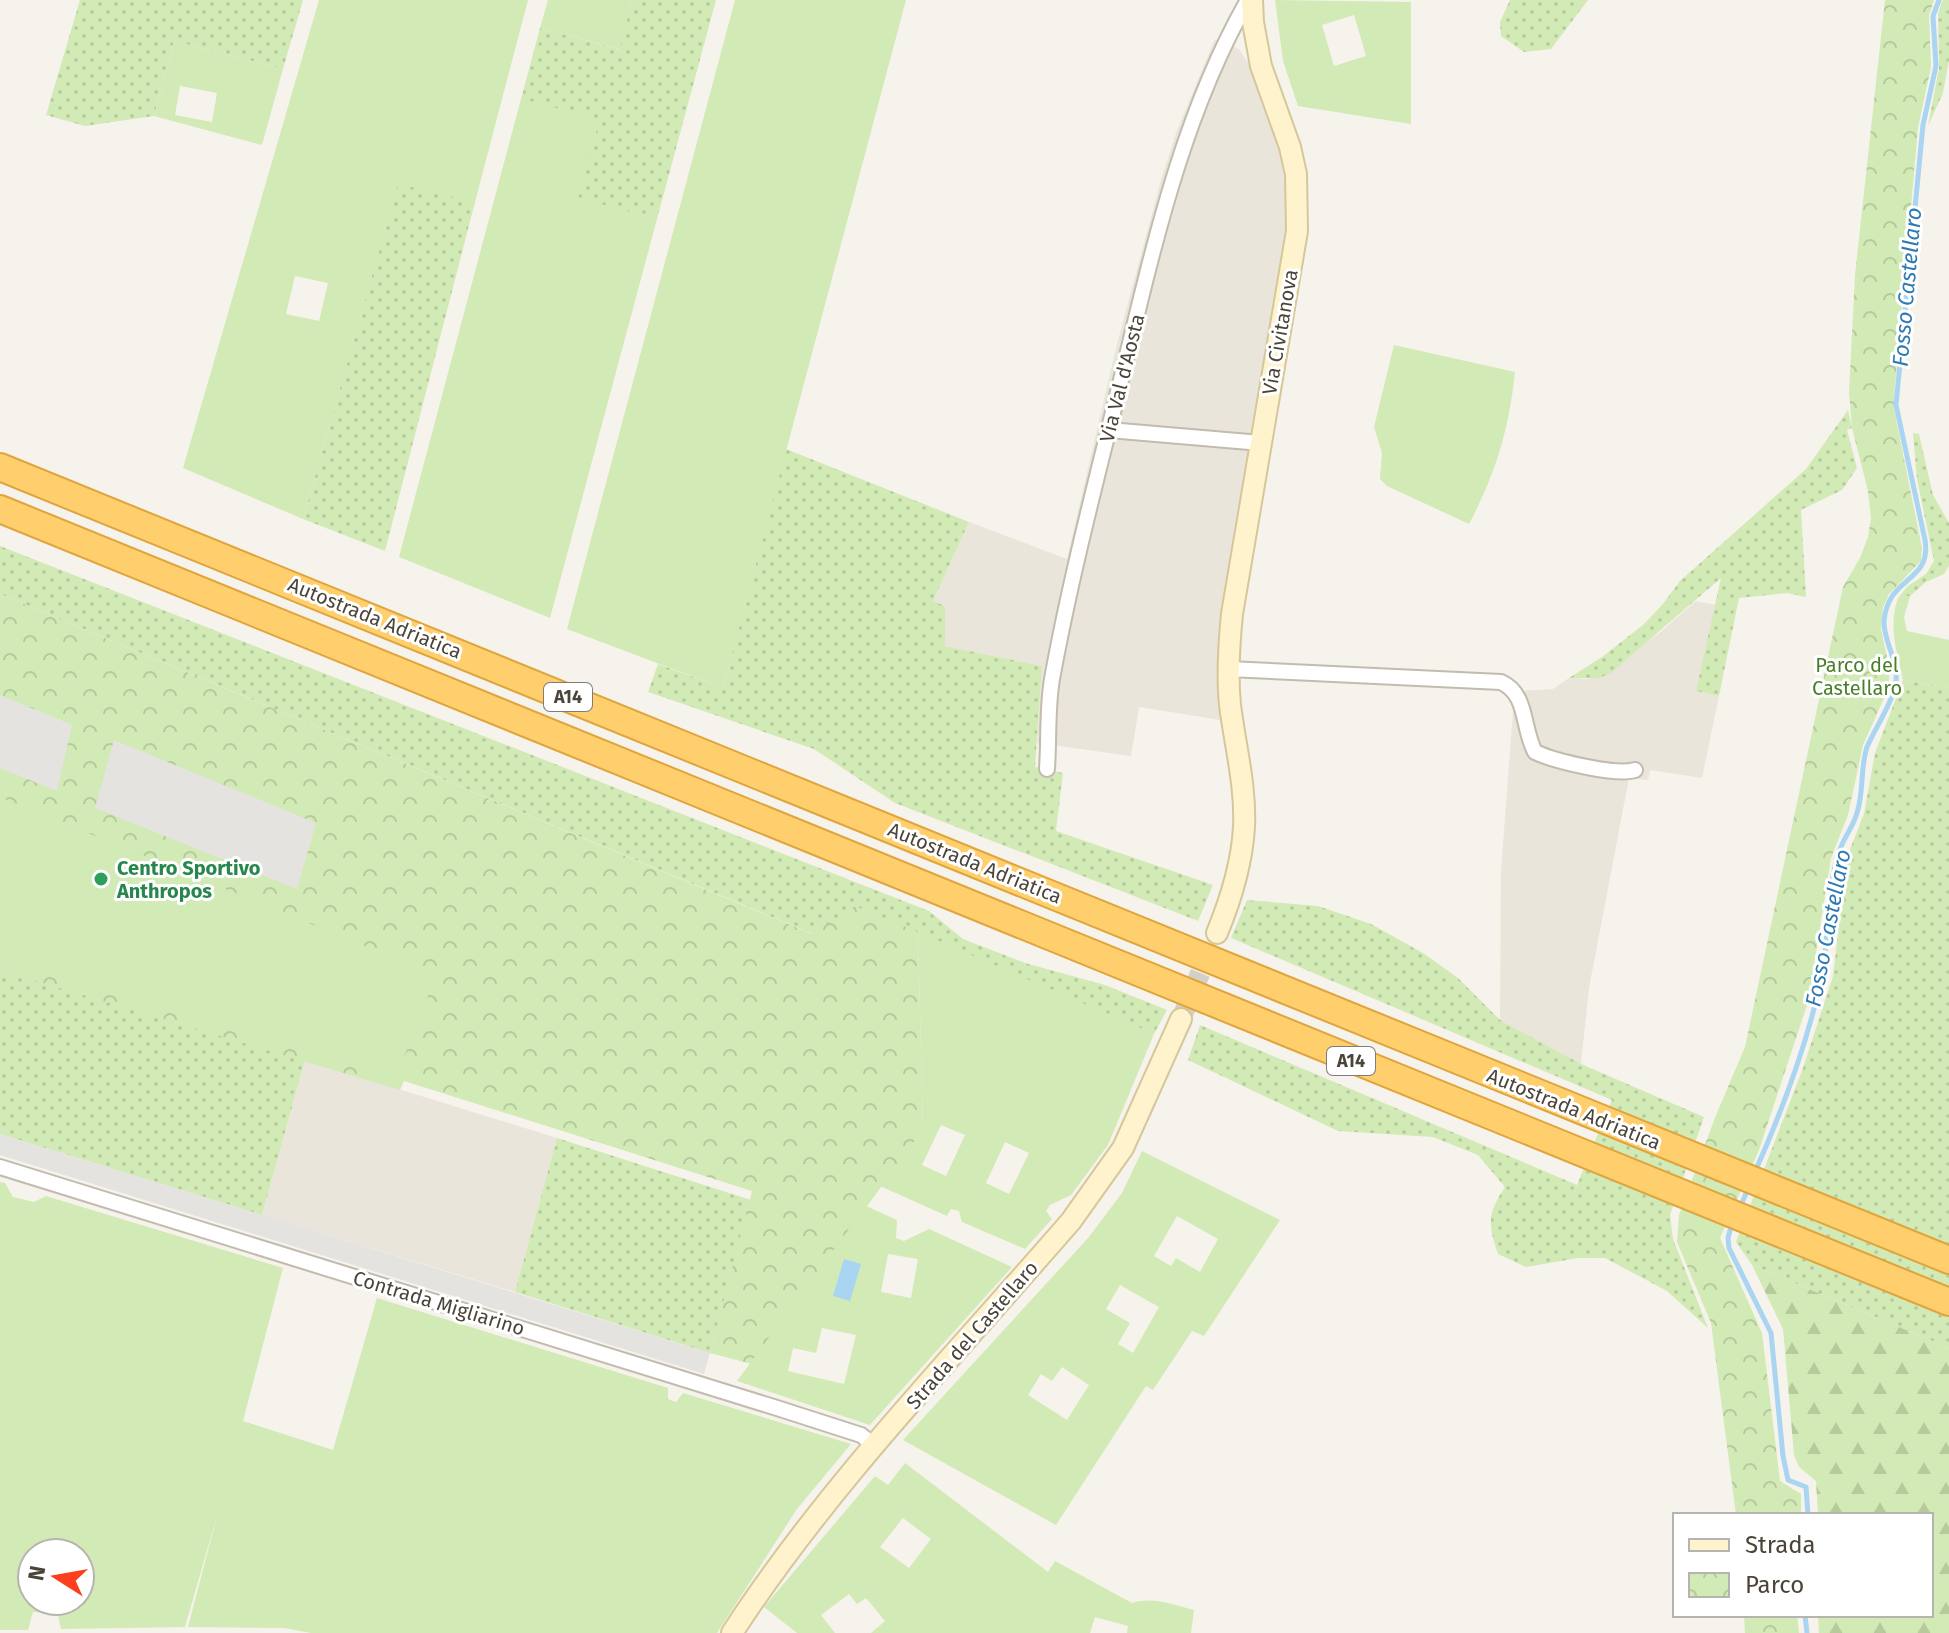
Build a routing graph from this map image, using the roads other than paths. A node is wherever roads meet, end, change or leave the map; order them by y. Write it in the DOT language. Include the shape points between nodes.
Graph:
graph roads {
  1 [pos="1250,0"];
  2 [pos="1109,430"];
  3 [pos="1261,443"];
  4 [pos="0,467"];
  5 [pos="0,509"];
  6 [pos="1228,669"];
  7 [pos="1047,769"];
  8 [pos="1635,770"];
  9 [pos="1217,933"];
  10 [pos="1181,1019"];
  11 [pos="0,1167"];
  12 [pos="1949,1260"];
  13 [pos="1949,1302"];
  14 [pos="875,1446"];
  15 [pos="732,1633"];
  1 -- 2 [label="street, Via Val d'Aosta" via="1185,143"];
  1 -- 3 [label="street, Via Civitanova" via="1261,66 1290,147 1298,202"];
  2 -- 3 [label="street"];
  2 -- 7 [label="street, Via Val d'Aosta" via="1052,682"];
  3 -- 6 [label="street, Via Civitanova"];
  4 -- 12 [label="highway, Autostrada Adriatica / A14"];
  5 -- 13 [label="highway, Autostrada Adriatica / A14"];
  6 -- 8 [label="street" via="1501,682 1519,698 1535,752 1627,773"];
  6 -- 9 [label="street, Via Civitanova" via="1244,825 1236,879"];
  10 -- 14 [label="street, Strada del Castellaro" via="1123,1148 1101,1181"];
  11 -- 14 [label="street, Contrada Migliarino" via="777,1408 861,1435"];
  14 -- 15 [label="street, Strada del Castellaro"];
}
